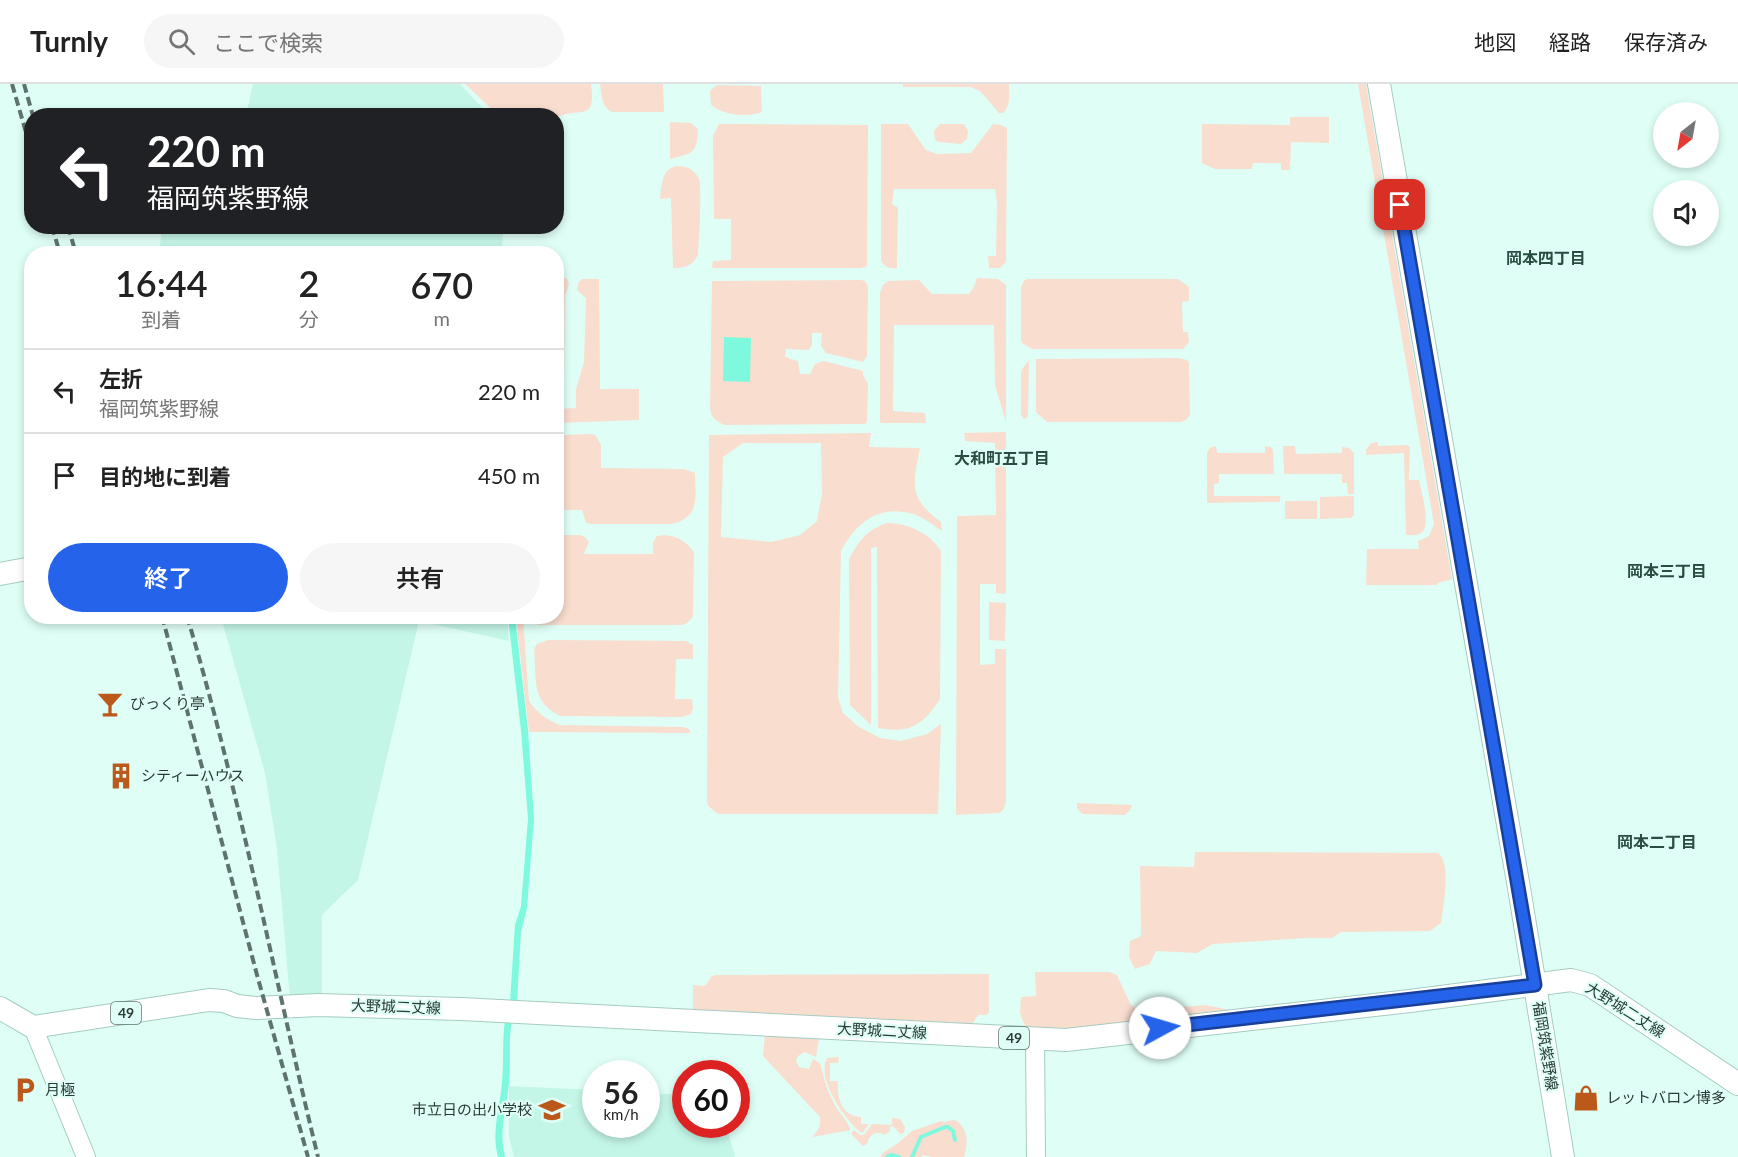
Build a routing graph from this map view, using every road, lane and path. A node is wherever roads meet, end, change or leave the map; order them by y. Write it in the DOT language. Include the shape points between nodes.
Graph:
graph roads {
  1 [pos="1379,84"];
  2 [pos="24,570"];
  3 [pos="0,574"];
  4 [pos="1535,985"];
  5 [pos="0,1008"];
  6 [pos="33,1027"];
  7 [pos="1035,1040"];
  8 [pos="1738,1084"];
  9 [pos="86,1157"];
  10 [pos="1036,1157"];
  11 [pos="1563,1157"];
  1 -- 4 [label="main road, 福岡筑紫野線"];
  2 -- 3 [label="main road"];
  4 -- 7 [label="main road, 大野城二丈線 / 49" via="1066,1040"];
  4 -- 8 [label="main road, 大野城二丈線 / 49" via="1571,980 1590,984"];
  4 -- 11 [label="main road, 福岡筑紫野線"];
  5 -- 6 [label="main road"];
  6 -- 7 [label="main road, 大野城二丈線 / 49" via="209,1000 256,1008 318,1005 461,1009"];
  6 -- 9 [label="street"];
  7 -- 10 [label="street"];
}
